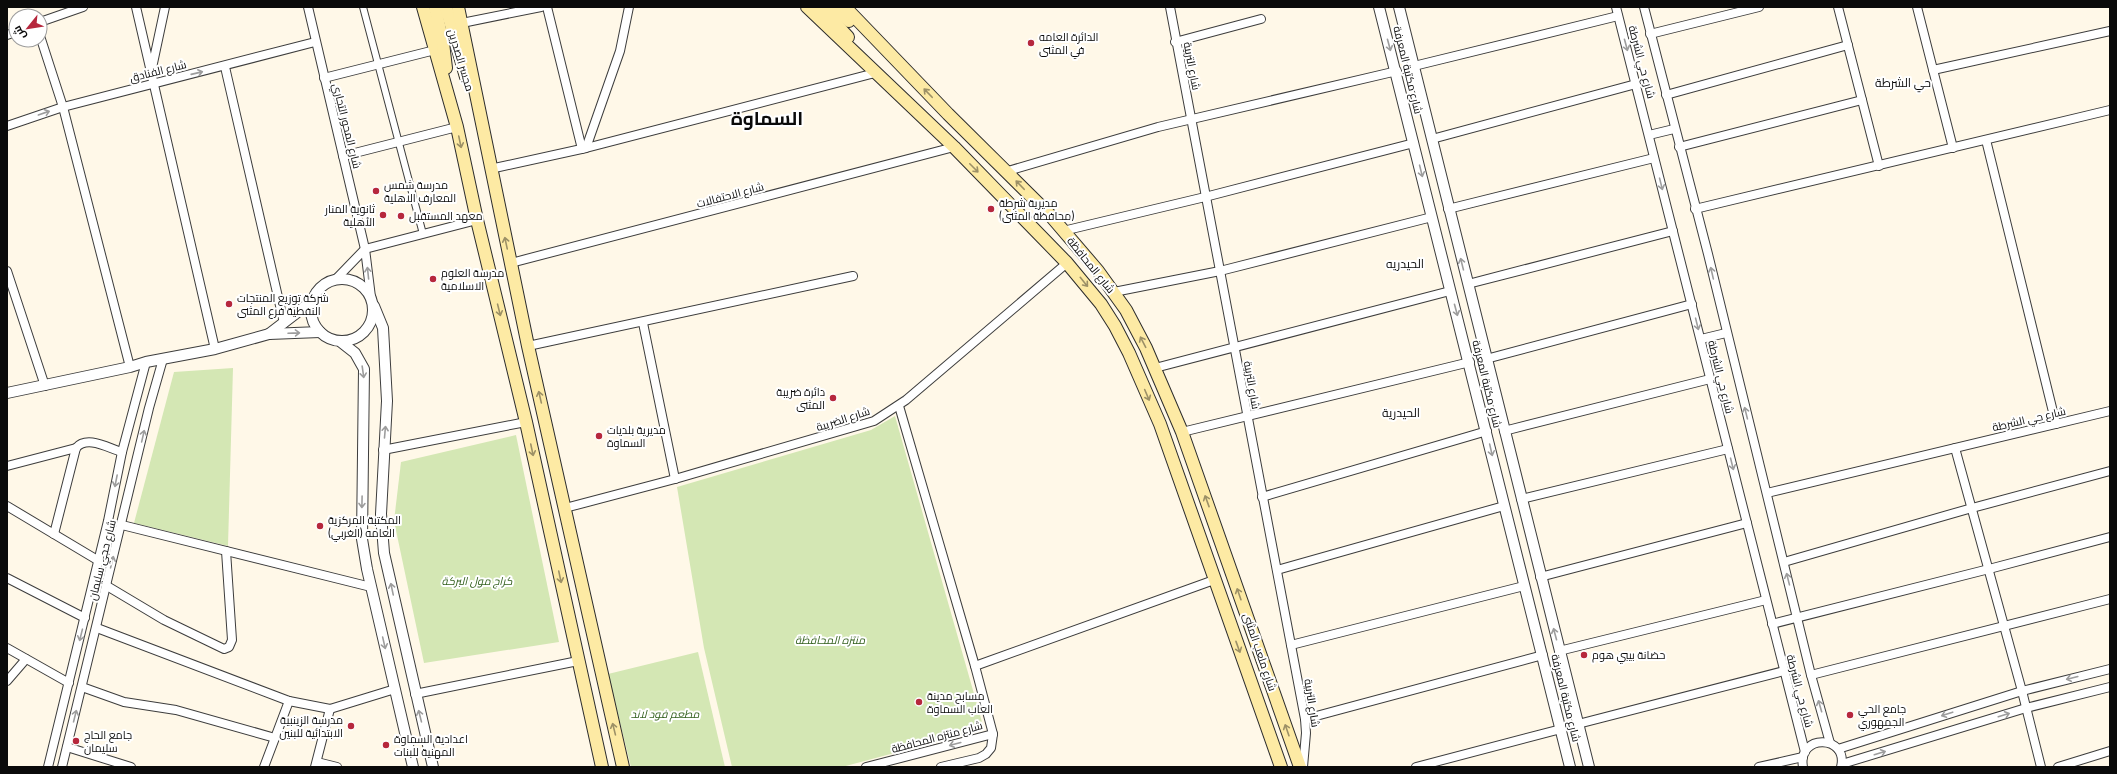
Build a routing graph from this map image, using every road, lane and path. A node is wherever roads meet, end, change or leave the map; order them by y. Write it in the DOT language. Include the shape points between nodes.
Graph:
graph roads {
  1 [pos="83,7"];
  2 [pos="136,7"];
  3 [pos="165,7"];
  4 [pos="308,7"];
  5 [pos="363,7"];
  6 [pos="423,7"];
  7 [pos="435,7"];
  8 [pos="446,7"];
  9 [pos="458,7"];
  10 [pos="541,7"];
  11 [pos="547,7"];
  12 [pos="629,7"];
  13 [pos="807,7"];
  14 [pos="820,7"];
  15 [pos="1170,7"];
  16 [pos="1379,7"];
  17 [pos="1399,7"];
  18 [pos="1616,7"];
  19 [pos="1644,7"];
  20 [pos="1759,7"];
  21 [pos="1838,7"];
  22 [pos="1917,7"];
  23 [pos="837,10"];
  24 [pos="1618,16"];
  25 [pos="48,19"];
  26 [pos="1261,19"];
  27 [pos="462,23"];
  28 [pos="2110,31"];
  29 [pos="447,32"];
  30 [pos="1650,34"];
  31 [pos="315,42"];
  32 [pos="1175,42"];
  33 [pos="1848,45"];
  34 [pos="44,48"];
  35 [pos="435,50"];
  36 [pos="866,63"];
  37 [pos="378,65"];
  38 [pos="225,66"];
  39 [pos="1414,66"];
  40 [pos="1933,70"];
  41 [pos="152,71"];
  42 [pos="1397,71"];
  43 [pos="875,73"];
  44 [pos="324,78"];
  45 [pos="154,83"];
  46 [pos="1636,84"];
  47 [pos="1666,95"];
  48 [pos="1862,100"];
  49 [pos="452,104"];
  50 [pos="63,107"];
  51 [pos="2110,110"];
  52 [pos="478,112"];
  53 [pos="1191,120"];
  54 [pos="7,126"];
  55 [pos="457,127"];
  56 [pos="1674,129"];
  57 [pos="1649,135"];
  58 [pos="1432,139"];
  59 [pos="400,140"];
  60 [pos="1986,140"];
  61 [pos="1414,143"];
  62 [pos="1679,147"];
  63 [pos="584,148"];
  64 [pos="954,148"];
  65 [pos="1953,148"];
  66 [pos="343,156"];
  67 [pos="1654,158"];
  68 [pos="1879,166"];
  69 [pos="490,169"];
  70 [pos="1008,171"];
  71 [pos="1205,197"];
  72 [pos="1448,209"];
  73 [pos="1695,209"];
  74 [pos="1432,217"];
  75 [pos="477,220"];
  76 [pos="1064,231"];
  77 [pos="1673,231"];
  78 [pos="423,234"];
  79 [pos="365,249"];
  80 [pos="511,263"];
  81 [pos="1068,263"];
  82 [pos="7,271"];
  83 [pos="1220,271"];
  84 [pos="853,276"];
  85 [pos="336,279"];
  86 [pos="1468,284"];
  87 [pos="1450,291"];
  88 [pos="1114,292"];
  89 [pos="312,301"];
  90 [pos="372,301"];
  91 [pos="1692,304"];
  92 [pos="643,323"];
  93 [pos="284,324"];
  94 [pos="320,332"];
  95 [pos="1726,333"];
  96 [pos="269,334"];
  97 [pos="1700,339"];
  98 [pos="341,342"];
  99 [pos="528,346"];
  100 [pos="1234,347"];
  101 [pos="215,349"];
  102 [pos="163,359"];
  103 [pos="1486,359"];
  104 [pos="146,362"];
  105 [pos="1470,362"];
  106 [pos="130,367"];
  107 [pos="1155,368"];
  108 [pos="1710,379"];
  109 [pos="45,386"];
  110 [pos="7,393"];
  111 [pos="898,406"];
  112 [pos="2110,411"];
  113 [pos="1246,417"];
  114 [pos="526,422"];
  115 [pos="2056,424"];
  116 [pos="1504,431"];
  117 [pos="1182,432"];
  118 [pos="1487,432"];
  119 [pos="76,448"];
  120 [pos="1955,448"];
  121 [pos="1728,449"];
  122 [pos="383,450"];
  123 [pos="122,452"];
  124 [pos="7,466"];
  125 [pos="2110,471"];
  126 [pos="675,479"];
  127 [pos="1767,493"];
  128 [pos="1262,497"];
  129 [pos="1521,499"];
  130 [pos="7,506"];
  131 [pos="1504,506"];
  132 [pos="566,508"];
  133 [pos="1972,508"];
  134 [pos="1747,523"];
  135 [pos="122,525"];
  136 [pos="54,534"];
  137 [pos="2110,537"];
  138 [pos="1220,538"];
  139 [pos="1203,544"];
  140 [pos="226,551"];
  141 [pos="99,561"];
  142 [pos="1784,562"];
  143 [pos="1277,570"];
  144 [pos="1989,570"];
  145 [pos="1540,577"];
  146 [pos="7,578"];
  147 [pos="1214,580"];
  148 [pos="107,586"];
  149 [pos="1524,586"];
  150 [pos="371,587"];
  151 [pos="2110,599"];
  152 [pos="1766,600"];
  153 [pos="1798,616"];
  154 [pos="85,618"];
  155 [pos="1772,624"];
  156 [pos="2005,627"];
  157 [pos="97,628"];
  158 [pos="1291,645"];
  159 [pos="7,648"];
  160 [pos="1559,651"];
  161 [pos="1543,655"];
  162 [pos="26,659"];
  163 [pos="578,661"];
  164 [pos="975,666"];
  165 [pos="2110,669"];
  166 [pos="1784,671"];
  167 [pos="1811,675"];
  168 [pos="7,681"];
  169 [pos="69,683"];
  170 [pos="82,687"];
  171 [pos="2110,687"];
  172 [pos="395,689"];
  173 [pos="2022,691"];
  174 [pos="415,694"];
  175 [pos="289,701"];
  176 [pos="2026,708"];
  177 [pos="330,709"];
  178 [pos="1305,719"];
  179 [pos="1578,724"];
  180 [pos="1561,729"];
  181 [pos="993,734"];
  182 [pos="275,738"];
  183 [pos="1830,743"];
  184 [pos="67,747"];
  185 [pos="1838,749"];
  186 [pos="2110,751"];
  187 [pos="1804,755"];
  188 [pos="316,764"];
  189 [pos="1842,766"];
  190 [pos="48,767"];
  191 [pos="62,767"];
  192 [pos="131,767"];
  193 [pos="264,767"];
  194 [pos="337,767"];
  195 [pos="413,767"];
  196 [pos="433,767"];
  197 [pos="602,767"];
  198 [pos="623,767"];
  199 [pos="866,767"];
  200 [pos="941,767"];
  201 [pos="1281,767"];
  202 [pos="1300,767"];
  203 [pos="1303,767"];
  204 [pos="1416,767"];
  205 [pos="1570,767"];
  206 [pos="1589,767"];
  207 [pos="1759,767"];
  208 [pos="1803,767"];
  209 [pos="2041,767"];
  210 [pos="2058,767"];
  1 -- 25 [label="street"];
  2 -- 41 [label="street"];
  3 -- 41 [label="street"];
  4 -- 31 [label="street, شارع المحور التجاري"];
  5 -- 37 [label="street"];
  6 -- 35 [label="main road"];
  7 -- 29 [label="main road, مجسر الصدرين"];
  8 -- 29 [label="main road, مجسر الصدرين"];
  9 -- 27 [label="main road"];
  10 -- 27 [label="street"];
  11 -- 63 [label="street"];
  12 -- 63 [label="street" via="620,51"];
  13 -- 36 [label="main road"];
  14 -- 23 [label="main road"];
  15 -- 32 [label="street, شارع التربية"];
  16 -- 42 [label="street, شارع مكتبة المعرفة, one-way"];
  17 -- 39 [label="street, شارع مكتبة المعرفة"];
  18 -- 24 [label="street, شارع حي الشرطة"];
  19 -- 30 [label="street, شارع حي الشرطة"];
  20 -- 30 [label="street"];
  21 -- 33 [label="street"];
  22 -- 40 [label="street"];
  23 -- 36 [label="main road" via="850,39"];
  70 -- 23 [label="main road, شارع المحافظة, one-way" via="882,46"];
  24 -- 39 [label="street"];
  24 -- 46 [label="street, شارع حي الشرطة, one-way"];
  26 -- 32 [label="street"];
  27 -- 52 [label="main road"];
  28 -- 40 [label="street"];
  29 -- 49 [label="main road, مجسر الصدرين"];
  29 -- 52 [label="main road, مجسر الصدرين" via="460,60"];
  30 -- 47 [label="street, شارع حي الشرطة"];
  31 -- 38 [label="street, شارع الفنادق"];
  31 -- 44 [label="street, شارع المحور التجاري"];
  32 -- 53 [label="street, شارع التربية"];
  33 -- 47 [label="street"];
  33 -- 48 [label="street"];
  34 -- 50 [label="street"];
  35 -- 37 [label="street"];
  35 -- 49 [label="main road"];
  36 -- 43 [label="main road, شارع المحافظة"];
  37 -- 44 [label="street"];
  37 -- 59 [label="street"];
  45 -- 38 [label="street, شارع الفنادق, one-way"];
  38 -- 93 [label="street"];
  39 -- 58 [label="street, شارع مكتبة المعرفة"];
  40 -- 65 [label="street"];
  41 -- 45 [label="street"];
  42 -- 53 [label="street"];
  42 -- 61 [label="street, شارع مكتبة المعرفة"];
  43 -- 63 [label="street"];
  43 -- 64 [label="main road, شارع المحافظة"];
  44 -- 66 [label="street, شارع المحور التجاري"];
  45 -- 50 [label="street, شارع الفنادق"];
  45 -- 101 [label="street"];
  46 -- 57 [label="street, شارع حي الشرطة"];
  46 -- 58 [label="street"];
  47 -- 56 [label="street, شارع حي الشرطة"];
  48 -- 62 [label="street"];
  48 -- 68 [label="street"];
  49 -- 55 [label="main road"];
  54 -- 50 [label="street, شارع الفنادق, one-way"];
  50 -- 106 [label="street"];
  51 -- 60 [label="street"];
  52 -- 69 [label="main road"];
  53 -- 70 [label="street" via="1158,127"];
  53 -- 71 [label="street, شارع التربية"];
  55 -- 59 [label="street"];
  55 -- 75 [label="main road, one-way"];
  56 -- 57 [label="street"];
  56 -- 62 [label="street, شارع حي الشرطة"];
  57 -- 67 [label="street, شارع حي الشرطة"];
  58 -- 72 [label="street, شارع مكتبة المعرفة"];
  59 -- 66 [label="street"];
  59 -- 78 [label="street"];
  60 -- 65 [label="street"];
  60 -- 115 [label="street"];
  61 -- 71 [label="street"];
  61 -- 74 [label="street, شارع مكتبة المعرفة, one-way"];
  62 -- 73 [label="street, شارع حي الشرطة"];
  63 -- 69 [label="street"];
  64 -- 80 [label="street, شارع الاحتفالات"];
  64 -- 81 [label="main road, شارع المحافظة, one-way"];
  65 -- 68 [label="street"];
  66 -- 79 [label="street, شارع المحور التجاري"];
  67 -- 72 [label="street"];
  67 -- 77 [label="street, شارع حي الشرطة, one-way"];
  68 -- 73 [label="street"];
  80 -- 69 [label="main road, one-way"];
  76 -- 70 [label="main road, شارع المحافظة, one-way"];
  71 -- 76 [label="street"];
  71 -- 83 [label="street, شارع التربية"];
  86 -- 72 [label="street, شارع مكتبة المعرفة, one-way"];
  95 -- 73 [label="street, شارع حي الشرطة, one-way"];
  74 -- 83 [label="street"];
  74 -- 87 [label="street, شارع مكتبة المعرفة"];
  75 -- 78 [label="street"];
  75 -- 114 [label="main road, one-way"];
  76 -- 88 [label="main road, شارع المحافظة"];
  77 -- 86 [label="street"];
  77 -- 91 [label="street, شارع حي الشرطة"];
  78 -- 79 [label="street"];
  79 -- 85 [label="street"];
  90 -- 79 [label="street, شارع المحور التجاري, one-way"];
  80 -- 99 [label="main road"];
  81 -- 111 [label="street, شارع الضريبة"];
  81 -- 139 [label="main road, شارع المحافظة, one-way" via="1101,304 1129,353 1160,424"];
  82 -- 109 [label="street"];
  83 -- 88 [label="street"];
  83 -- 100 [label="street, شارع التربية"];
  84 -- 92 [label="street"];
  85 -- 89 [label="street" via="317,291"];
  85 -- 90 [label="street" via="356,282 364,287"];
  86 -- 103 [label="street, شارع مكتبة المعرفة"];
  87 -- 100 [label="street"];
  87 -- 105 [label="street, شارع مكتبة المعرفة, one-way"];
  107 -- 88 [label="main road, شارع المحافظة, one-way" via="1137,329"];
  89 -- 93 [label="street"];
  89 -- 94 [label="street" via="310,312 313,323"];
  90 -- 98 [label="street" via="372,319 368,328 360,336"];
  122 -- 90 [label="street, one-way" via="387,401 386,368 383,328"];
  91 -- 97 [label="street, شارع حي الشرطة, one-way"];
  91 -- 103 [label="street"];
  92 -- 99 [label="street"];
  92 -- 126 [label="street"];
  93 -- 96 [label="street"];
  96 -- 94 [label="street, one-way"];
  94 -- 98 [label="street" via="329,339"];
  95 -- 97 [label="street"];
  127 -- 95 [label="street, شارع حي الشرطة, one-way"];
  96 -- 101 [label="street"];
  97 -- 108 [label="street, شارع حي الشرطة"];
  98 -- 150 [label="street, one-way" via="355,353 364,369 362,539"];
  132 -- 99 [label="main road, one-way"];
  100 -- 107 [label="street"];
  100 -- 113 [label="street, شارع التربية"];
  101 -- 102 [label="street"];
  102 -- 104 [label="street"];
  135 -- 102 [label="street, شارع حجي سليمان, one-way"];
  103 -- 116 [label="street, شارع مكتبة المعرفة"];
  104 -- 106 [label="street"];
  104 -- 123 [label="street, شارع حجي سليمان"];
  105 -- 113 [label="street"];
  105 -- 118 [label="street, شارع مكتبة المعرفة"];
  106 -- 109 [label="street"];
  107 -- 117 [label="main road, شارع المحافظة"];
  108 -- 116 [label="street"];
  108 -- 121 [label="street, شارع حي الشرطة"];
  109 -- 110 [label="street"];
  111 -- 126 [label="street, شارع الضريبة" via="860,426"];
  111 -- 164 [label="street"];
  112 -- 115 [label="street, شارع حي الشرطة"];
  113 -- 117 [label="street"];
  113 -- 128 [label="street, شارع التربية"];
  114 -- 122 [label="street"];
  114 -- 163 [label="main road, one-way"];
  115 -- 120 [label="street, شارع حي الشرطة"];
  116 -- 129 [label="street, شارع مكتبة المعرفة"];
  138 -- 117 [label="main road, شارع المحافظة, one-way"];
  118 -- 128 [label="street"];
  118 -- 131 [label="street, شارع مكتبة المعرفة, one-way"];
  119 -- 123 [label="street" via="80,443 88,441"];
  119 -- 124 [label="street"];
  119 -- 136 [label="street"];
  120 -- 127 [label="street, شارع حي الشرطة"];
  120 -- 133 [label="street"];
  121 -- 129 [label="street"];
  121 -- 134 [label="street, شارع حي الشرطة, one-way"];
  174 -- 122 [label="street, one-way" via="384,553 381,514"];
  123 -- 141 [label="street, شارع حجي سليمان, one-way"];
  125 -- 133 [label="street"];
  126 -- 132 [label="street, شارع الضريبة"];
  127 -- 142 [label="street, شارع حي الشرطة"];
  128 -- 143 [label="street, شارع التربية"];
  129 -- 145 [label="street, شارع مكتبة المعرفة"];
  130 -- 136 [label="street"];
  131 -- 143 [label="street"];
  131 -- 149 [label="street, شارع مكتبة المعرفة"];
  198 -- 132 [label="main road, one-way"];
  133 -- 142 [label="street"];
  133 -- 144 [label="street"];
  134 -- 145 [label="street"];
  134 -- 152 [label="street, شارع حي الشرطة"];
  135 -- 140 [label="street"];
  148 -- 135 [label="street, شارع حجي سليمان, one-way"];
  136 -- 141 [label="street"];
  137 -- 144 [label="street"];
  138 -- 139 [label="main road"];
  202 -- 138 [label="main road, شارع ملعب المثنى, one-way"];
  139 -- 147 [label="main road, شارع ملعب المثنى"];
  140 -- 148 [label="street" via="232,640 229,647 224,649 164,620"];
  140 -- 150 [label="street"];
  141 -- 154 [label="street, شارع حجي سليمان"];
  153 -- 142 [label="street, شارع حي الشرطة, one-way"];
  143 -- 158 [label="street, شارع التربية"];
  144 -- 153 [label="street"];
  144 -- 156 [label="street"];
  160 -- 145 [label="street, شارع مكتبة المعرفة, one-way"];
  146 -- 154 [label="street"];
  147 -- 164 [label="street"];
  147 -- 201 [label="main road, شارع ملعب المثنى, one-way"];
  148 -- 157 [label="street, شارع حجي سليمان"];
  149 -- 158 [label="street"];
  149 -- 161 [label="street, شارع مكتبة المعرفة"];
  150 -- 172 [label="street, one-way"];
  151 -- 156 [label="street"];
  152 -- 155 [label="street, شارع حي الشرطة"];
  152 -- 160 [label="street"];
  153 -- 155 [label="street"];
  153 -- 167 [label="street, شارع حي الشرطة"];
  154 -- 169 [label="street, شارع حجي سليمان, one-way"];
  155 -- 166 [label="street, شارع حي الشرطة"];
  156 -- 167 [label="street"];
  156 -- 173 [label="street"];
  157 -- 170 [label="street, شارع حجي سليمان"];
  157 -- 175 [label="street"];
  158 -- 178 [label="street, شارع التربية"];
  159 -- 162 [label="street"];
  160 -- 179 [label="street, شارع مكتبة المعرفة"];
  161 -- 178 [label="street"];
  161 -- 180 [label="street, شارع مكتبة المعرفة"];
  162 -- 168 [label="street"];
  162 -- 169 [label="street"];
  163 -- 174 [label="street"];
  163 -- 197 [label="main road"];
  164 -- 181 [label="street"];
  165 -- 173 [label="street, one-way"];
  166 -- 179 [label="street"];
  166 -- 187 [label="street, شارع حي الشرطة"];
  183 -- 167 [label="street, شارع حي الشرطة, one-way"];
  169 -- 190 [label="street, شارع حجي سليمان"];
  170 -- 182 [label="street" via="124,702 176,710"];
  184 -- 170 [label="street, شارع حجي سليمان, one-way"];
  171 -- 176 [label="street"];
  172 -- 177 [label="street"];
  172 -- 195 [label="street"];
  173 -- 176 [label="street"];
  173 -- 185 [label="street, one-way"];
  196 -- 174 [label="street, one-way"];
  175 -- 177 [label="street"];
  175 -- 182 [label="street"];
  189 -- 176 [label="street, one-way"];
  176 -- 209 [label="street"];
  177 -- 188 [label="street"];
  178 -- 203 [label="street, شارع التربية"];
  179 -- 206 [label="street, شارع مكتبة المعرفة"];
  180 -- 204 [label="street"];
  180 -- 205 [label="street, شارع مكتبة المعرفة"];
  181 -- 199 [label="street, شارع منتزه المحافظة, one-way"];
  181 -- 200 [label="street, شارع منتزه المحافظة" via="991,748 986,754"];
  182 -- 193 [label="street"];
  183 -- 185 [label="street"];
  183 -- 187 [label="street" via="1813,744"];
  184 -- 191 [label="street, شارع حجي سليمان"];
  184 -- 192 [label="street"];
  185 -- 189 [label="street"];
  186 -- 210 [label="street"];
  187 -- 207 [label="street"];
  187 -- 208 [label="street, شارع حي الشرطة"];
  188 -- 194 [label="street"];
}
